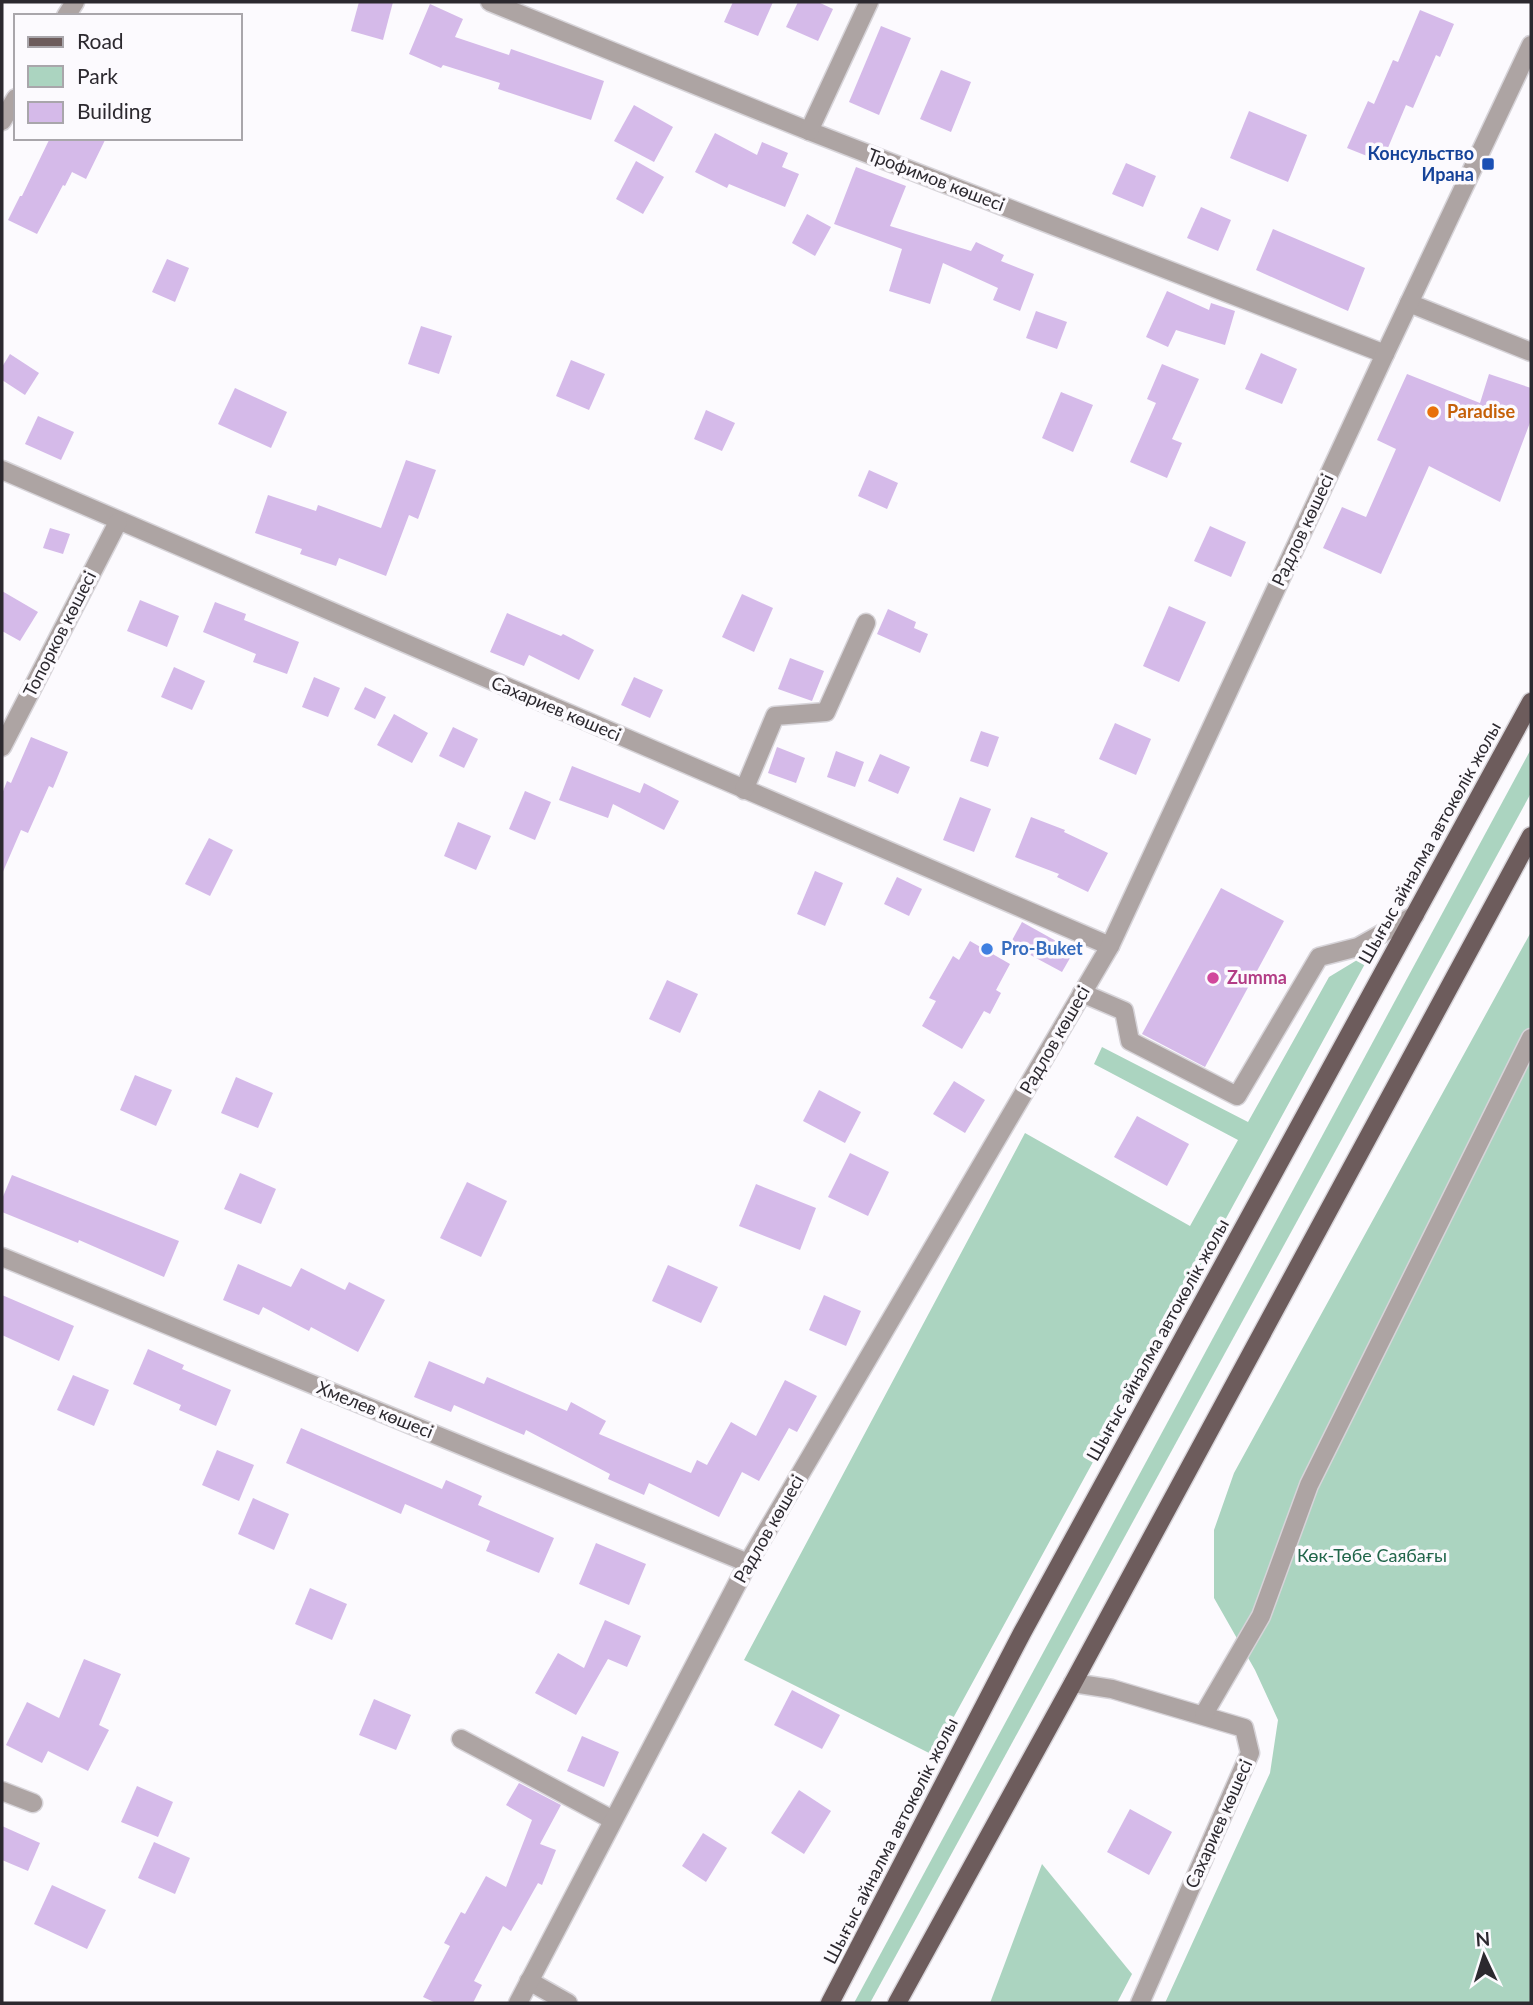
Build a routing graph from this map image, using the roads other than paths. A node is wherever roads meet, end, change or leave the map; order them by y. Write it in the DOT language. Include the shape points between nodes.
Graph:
graph roads {
  1 [pos="490,2"];
  2 [pos="870,2"];
  3 [pos="1531,45"];
  4 [pos="14,101"];
  5 [pos="2,121"];
  6 [pos="809,131"];
  7 [pos="1409,303"];
  8 [pos="1531,352"];
  9 [pos="1385,354"];
  10 [pos="2,470"];
  11 [pos="118,522"];
  12 [pos="866,623"];
  13 [pos="1531,702"];
  14 [pos="2,747"];
  15 [pos="744,790"];
  16 [pos="1531,836"];
  17 [pos="1415,915"];
  18 [pos="1110,946"];
  19 [pos="1082,993"];
  20 [pos="1531,1038"];
  21 [pos="2,1257"];
  22 [pos="748,1563"];
  23 [pos="1073,1683"];
  24 [pos="1204,1714"];
  25 [pos="461,1738"];
  26 [pos="2,1791"];
  27 [pos="33,1803"];
  28 [pos="613,1820"];
  29 [pos="529,1981"];
  30 [pos="517,2003"];
  31 [pos="568,2003"];
  32 [pos="830,2003"];
  33 [pos="897,2003"];
  34 [pos="1140,2003"];
  1 -- 6 [label="street, Трофимов көшесі"];
  2 -- 6 [label="street"];
  3 -- 7 [label="street, Радлов көшесі"];
  4 -- 5 [label="street"];
  6 -- 9 [label="street, Трофимов көшесі"];
  7 -- 8 [label="street"];
  7 -- 9 [label="street, Радлов көшесі"];
  9 -- 18 [label="street, Радлов көшесі"];
  10 -- 11 [label="street, Сахариев көшесі"];
  11 -- 14 [label="street, Топорков көшесі"];
  11 -- 15 [label="street, Сахариев көшесі"];
  12 -- 15 [label="street" via="826,712 775,716"];
  13 -- 17 [label="main road, Шығыс айналма автокөлік жолы"];
  15 -- 18 [label="street, Сахариев көшесі"];
  16 -- 23 [label="main road"];
  17 -- 19 [label="street" via="1358,947 1319,957 1237,1096 1130,1041 1124,1012"];
  17 -- 32 [label="main road, Шығыс айналма автокөлік жолы" via="1022,1633"];
  18 -- 19 [label="street, Радлов көшесі"];
  19 -- 22 [label="street, Радлов көшесі"];
  20 -- 24 [label="street" via="1309,1485 1261,1616"];
  21 -- 22 [label="street, Хмелев көшесі"];
  22 -- 28 [label="street, Радлов көшесі"];
  23 -- 24 [label="street, Сахариев көшесі"];
  23 -- 33 [label="main road"];
  24 -- 34 [label="street, Сахариев көшесі" via="1244,1728 1250,1753"];
  25 -- 28 [label="street"];
  26 -- 27 [label="street"];
  28 -- 29 [label="street, Радлов көшесі"];
  29 -- 30 [label="street, Радлов көшесі"];
  29 -- 31 [label="street"];
}
